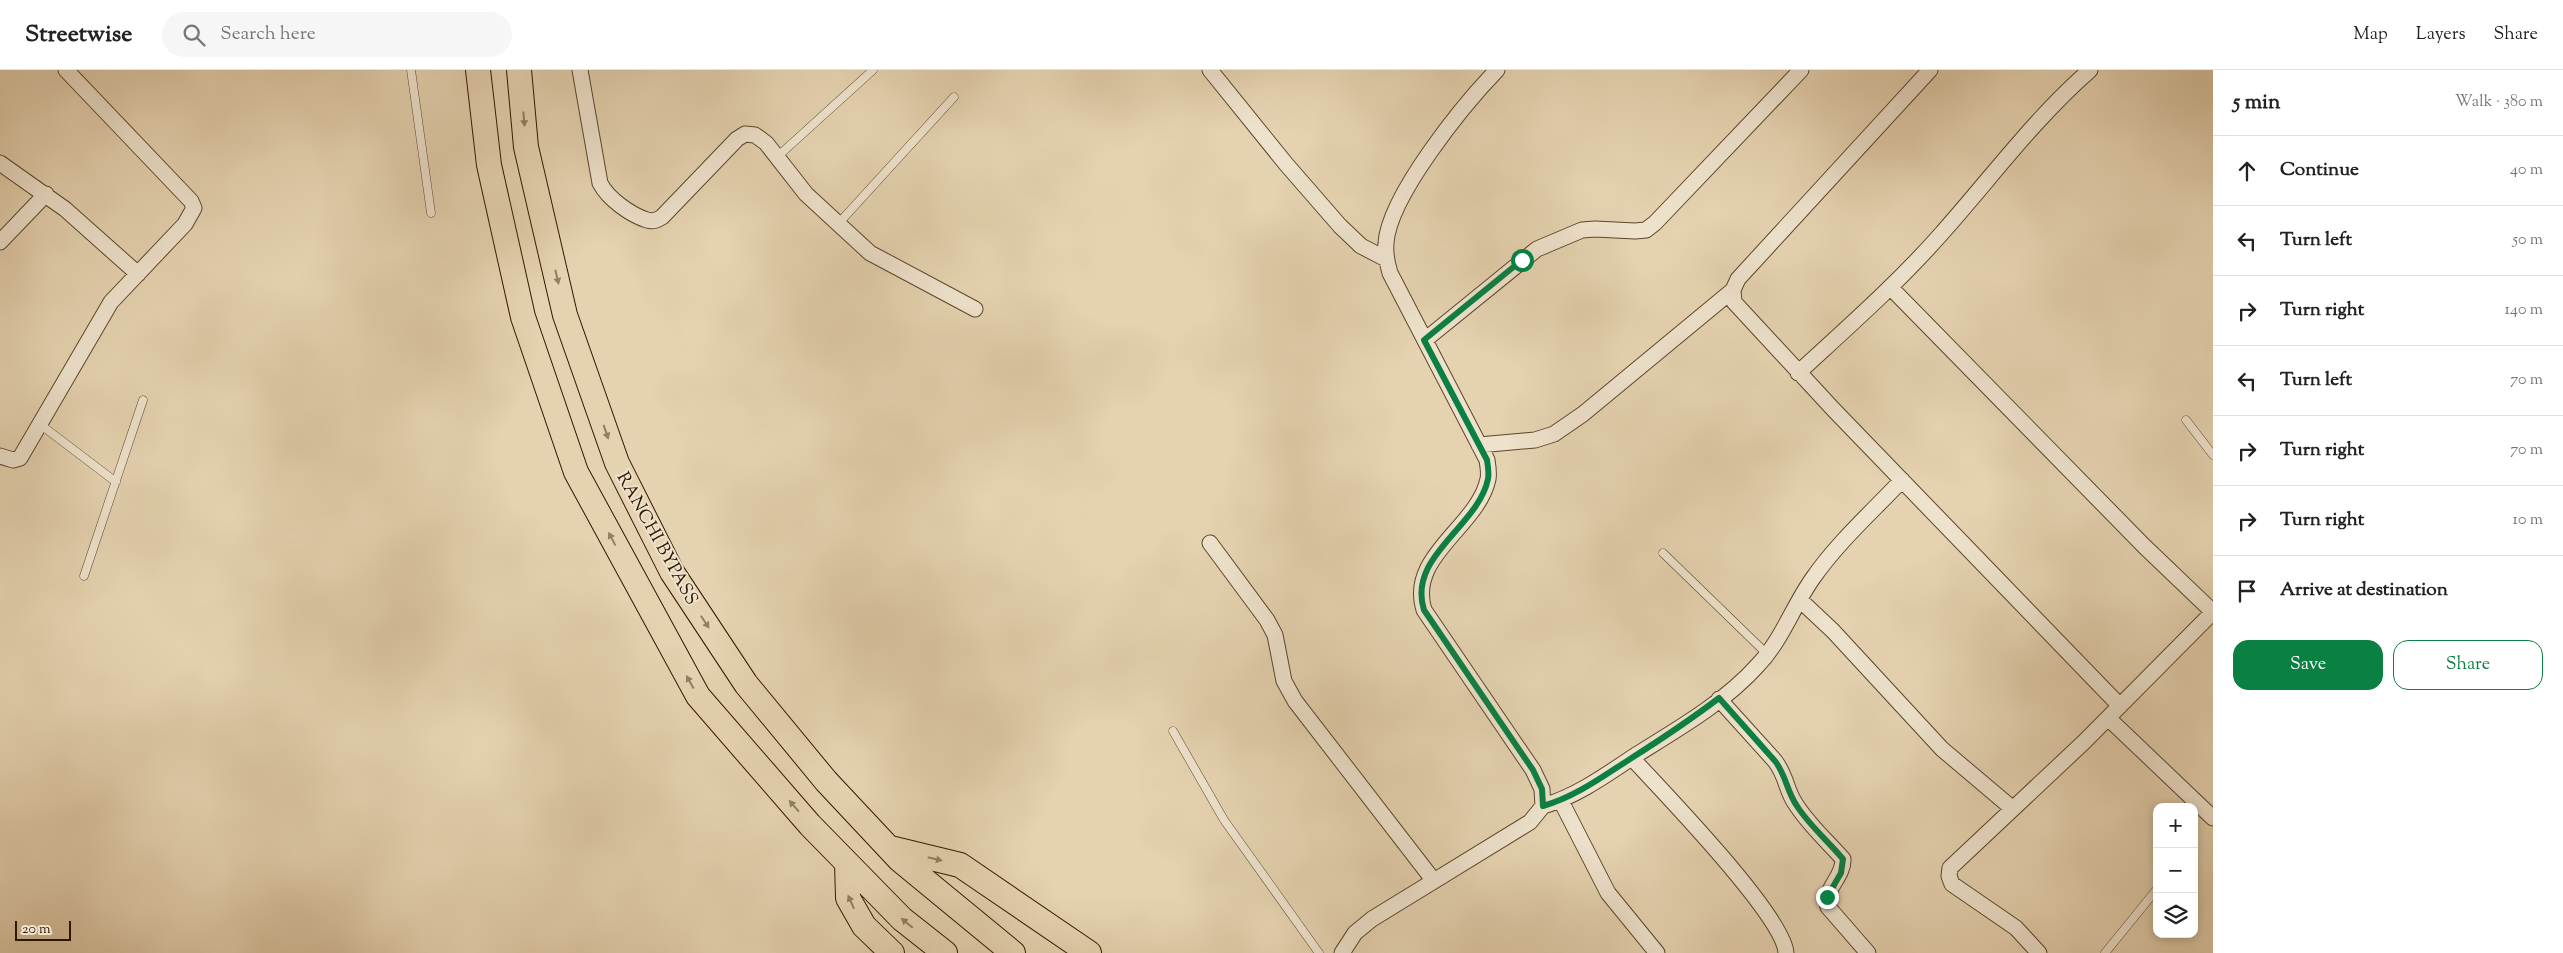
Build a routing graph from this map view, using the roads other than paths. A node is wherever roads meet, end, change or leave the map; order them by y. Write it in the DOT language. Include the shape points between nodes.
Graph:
graph roads {
  1 [pos="66,70"];
  2 [pos="411,70"];
  3 [pos="478,70"];
  4 [pos="519,70"];
  5 [pos="580,70"];
  6 [pos="873,70"];
  7 [pos="1210,70"];
  8 [pos="1497,70"];
  9 [pos="1801,70"];
  10 [pos="1930,70"];
  11 [pos="2090,70"];
  12 [pos="954,98"];
  13 [pos="777,157"];
  14 [pos="0,163"];
  15 [pos="46,194"];
  16 [pos="431,213"];
  17 [pos="838,224"];
  18 [pos="0,242"];
  19 [pos="1386,259"];
  20 [pos="138,274"];
  21 [pos="1891,288"];
  22 [pos="1733,290"];
  23 [pos="975,309"];
  24 [pos="1424,340"];
  25 [pos="1798,373"];
  26 [pos="144,400"];
  27 [pos="2186,420"];
  28 [pos="41,425"];
  29 [pos="1480,445"];
  30 [pos="0,456"];
  31 [pos="2213,456"];
  32 [pos="1902,480"];
  33 [pos="116,482"];
  34 [pos="1210,543"];
  35 [pos="1663,553"];
  36 [pos="84,576"];
  37 [pos="1800,600"];
  38 [pos="2211,619"];
  39 [pos="1767,654"];
  40 [pos="1719,698"];
  41 [pos="2120,706"];
  42 [pos="2108,718"];
  43 [pos="1173,731"];
  44 [pos="1632,758"];
  45 [pos="1561,801"];
  46 [pos="1543,806"];
  47 [pos="2014,808"];
  48 [pos="2213,818"];
  49 [pos="888,847"];
  50 [pos="847,863"];
  51 [pos="1434,881"];
  52 [pos="2154,893"];
  53 [pos="892,953"];
  54 [pos="945,953"];
  55 [pos="1014,953"];
  56 [pos="1089,953"];
  57 [pos="1319,953"];
  58 [pos="1342,953"];
  59 [pos="1657,953"];
  60 [pos="1786,953"];
  61 [pos="1868,953"];
  62 [pos="2039,953"];
  63 [pos="2105,953"];
  1 -- 20 [label="street" via="192,201 191,216"];
  2 -- 16 [label="lane"];
  50 -- 3 [label="main road, one-way" via="698,696 576,472 523,317 489,165"];
  4 -- 49 [label="main road, RANCHI BYPASS, one-way" via="526,146 565,315 617,463 672,572 746,684 826,781"];
  5 -- 13 [label="street" via="600,183 611,198 647,220 662,217 745,134 755,135"];
  6 -- 13 [label="lane"];
  7 -- 19 [label="street" via="1340,226 1361,246"];
  8 -- 19 [label="street" via="1474,94 1422,163 1394,216 1386,241"];
  9 -- 24 [label="street" via="1650,227 1635,231 1582,230 1537,249"];
  10 -- 22 [label="street" via="1792,217 1738,279"];
  11 -- 21 [label="street" via="2021,140"];
  12 -- 17 [label="lane"];
  13 -- 17 [label="street" via="806,194"];
  14 -- 15 [label="street"];
  15 -- 18 [label="street"];
  15 -- 20 [label="street"];
  17 -- 23 [label="street" via="870,253"];
  19 -- 24 [label="street"];
  20 -- 28 [label="street" via="111,302"];
  21 -- 25 [label="street"];
  21 -- 38 [label="street" via="2144,546"];
  22 -- 25 [label="street" via="1734,302 1740,311"];
  22 -- 29 [label="street" via="1584,414 1554,434 1535,440"];
  24 -- 29 [label="street"];
  25 -- 32 [label="street"];
  26 -- 33 [label="lane"];
  27 -- 31 [label="lane"];
  28 -- 30 [label="street" via="20,458 13,460"];
  28 -- 33 [label="lane"];
  29 -- 46 [label="street" via="1487,460 1488,479 1483,492 1428,566 1420,597 1424,610 1533,770 1542,789"];
  32 -- 37 [label="street" via="1831,554"];
  32 -- 41 [label="street"];
  33 -- 36 [label="lane"];
  34 -- 51 [label="street" via="1267,620 1274,635 1284,681 1294,701"];
  35 -- 39 [label="lane"];
  37 -- 39 [label="street"];
  37 -- 47 [label="street" via="1942,748"];
  38 -- 41 [label="street"];
  39 -- 40 [label="street" via="1758,666"];
  40 -- 44 [label="street" via="1686,724"];
  40 -- 61 [label="street" via="1783,771 1798,809 1843,859 1841,873 1826,901"];
  41 -- 42 [label="street"];
  42 -- 47 [label="street"];
  42 -- 48 [label="street"];
  43 -- 57 [label="lane" via="1224,820"];
  44 -- 45 [label="street"];
  44 -- 60 [label="street" via="1725,861 1777,928"];
  45 -- 46 [label="street"];
  45 -- 59 [label="street" via="1608,893"];
  46 -- 51 [label="street" via="1530,822"];
  47 -- 62 [label="street" via="1959,858 1950,868 1949,876 1952,884 2016,928"];
  49 -- 55 [label="main road, RANCHI BYPASS" via="959,910"];
  49 -- 56 [label="main road, one-way" via="960,865"];
  53 -- 50 [label="main road, one-way" via="864,926 848,898"];
  54 -- 50 [label="main road, one-way" via="902,920"];
  51 -- 58 [label="street" via="1372,919 1355,933"];
  52 -- 63 [label="lane"];
}
